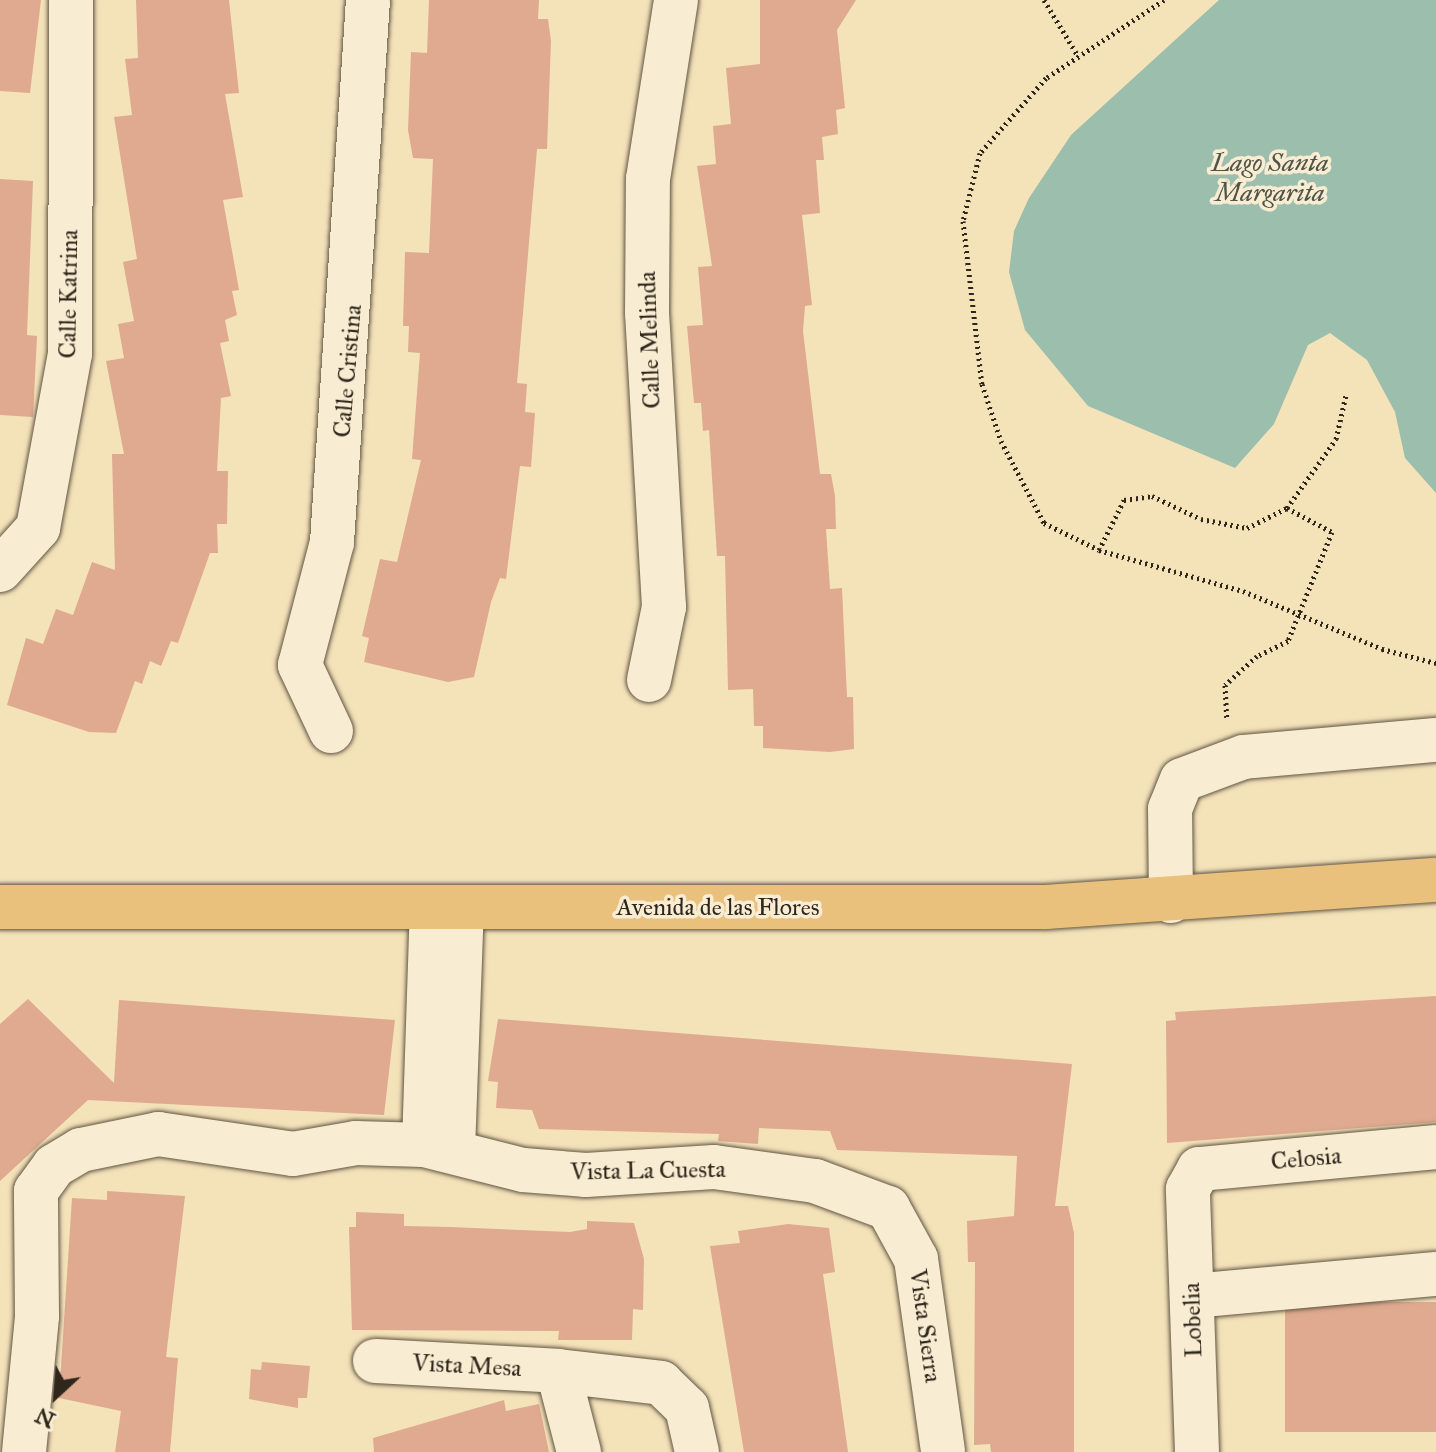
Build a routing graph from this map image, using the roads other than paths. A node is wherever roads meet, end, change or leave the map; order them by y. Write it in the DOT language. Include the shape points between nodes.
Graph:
graph roads {
  1 [pos="71,0"];
  2 [pos="368,0"];
  3 [pos="676,0"];
  4 [pos="0,570"];
  5 [pos="649,680"];
  6 [pos="331,731"];
  7 [pos="1436,740"];
  8 [pos="1436,880"];
  9 [pos="1171,901"];
  10 [pos="0,907"];
  11 [pos="447,909"];
  12 [pos="1436,1147"];
  13 [pos="438,1148"];
  14 [pos="1188,1189"];
  15 [pos="888,1208"];
  16 [pos="1436,1274"];
  17 [pos="1192,1296"];
  18 [pos="375,1361"];
  19 [pos="558,1371"];
  20 [pos="24,1452"];
  21 [pos="579,1452"];
  22 [pos="697,1452"];
  23 [pos="943,1452"];
  24 [pos="1197,1452"];
  1 -- 4 [label="street, Calle Katrina" via="70,354 38,528"];
  2 -- 6 [label="street, Calle Cristina" via="334,526 300,665"];
  3 -- 5 [label="street, Calle Melinda" via="648,179 647,313 664,607"];
  7 -- 9 [label="street" via="1244,757 1201,770 1173,792"];
  8 -- 9 [label="main road, Avenida de las Flores"];
  9 -- 11 [label="main road, Avenida de las Flores"];
  10 -- 11 [label="main road, Avenida de las Flores"];
  11 -- 13 [label="street"];
  12 -- 14 [label="street, Celosia" via="1199,1169"];
  13 -- 15 [label="street, Vista La Cuesta" via="523,1170 586,1175 714,1167 815,1181"];
  13 -- 20 [label="street, Vista La Cuesta" via="356,1143 293,1154 158,1134 81,1150 54,1166 36,1191 32,1220 37,1316"];
  14 -- 17 [label="street, Lobelia"];
  15 -- 23 [label="street, Vista Sierra" via="916,1259"];
  16 -- 17 [label="street"];
  17 -- 24 [label="street, Lobelia"];
  18 -- 19 [label="street, Vista Mesa"];
  19 -- 21 [label="street"];
  19 -- 22 [label="street, Vista Mesa" via="661,1383 687,1408"];
}
